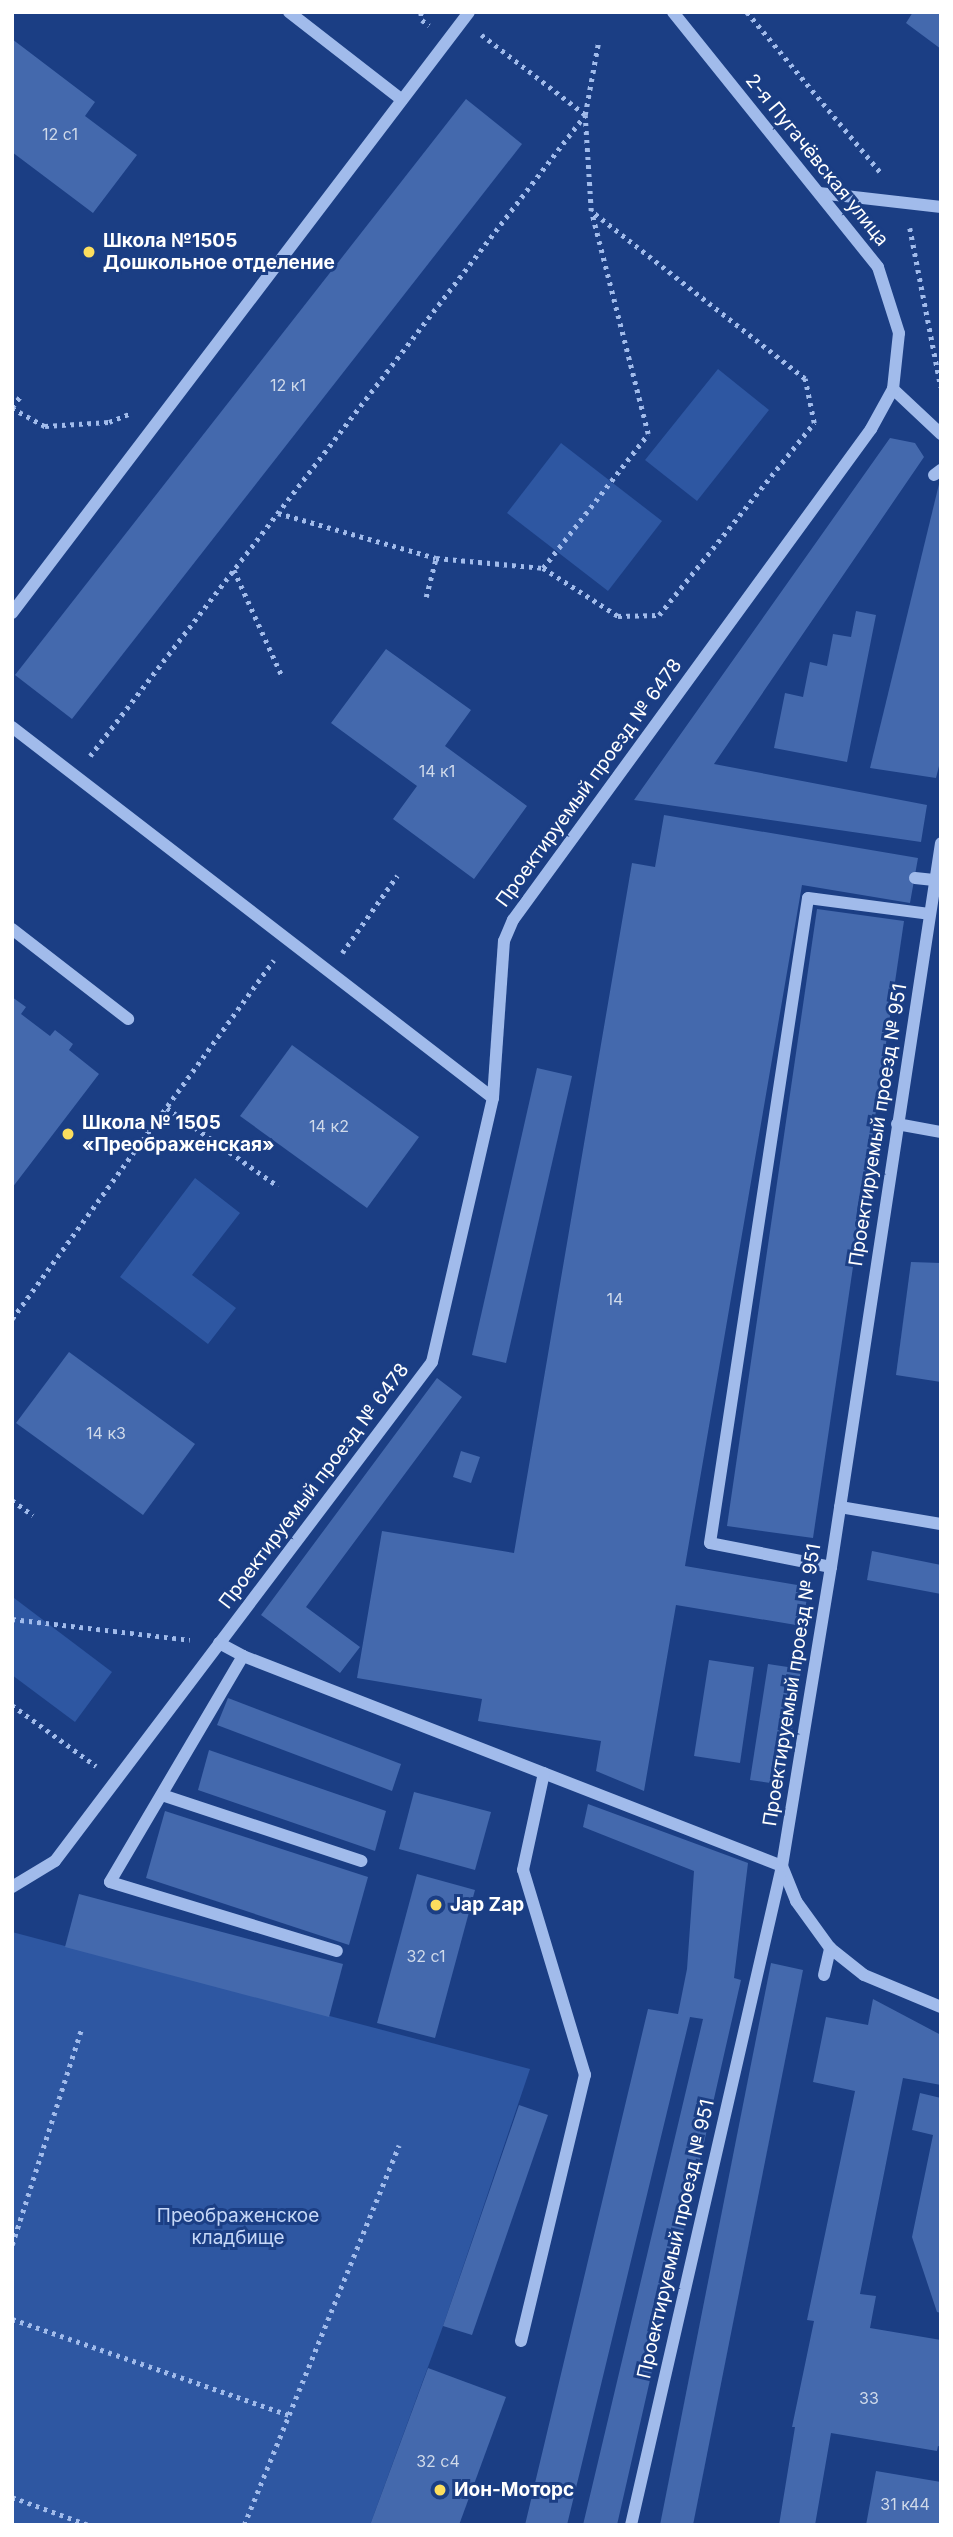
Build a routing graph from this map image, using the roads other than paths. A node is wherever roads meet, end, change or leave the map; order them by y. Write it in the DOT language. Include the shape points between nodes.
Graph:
graph roads {
  1 [pos="289,12"];
  2 [pos="673,12"];
  3 [pos="466,16"];
  4 [pos="402,100"];
  5 [pos="819,194"];
  6 [pos="941,207"];
  7 [pos="893,389"];
  8 [pos="941,434"];
  9 [pos="12,613"];
  10 [pos="12,727"];
  11 [pos="941,843"];
  12 [pos="915,878"];
  13 [pos="934,880"];
  14 [pos="929,914"];
  15 [pos="12,929"];
  16 [pos="128,1019"];
  17 [pos="493,1098"];
  18 [pos="897,1124"];
  19 [pos="941,1132"];
  20 [pos="840,1507"];
  21 [pos="941,1524"];
  22 [pos="831,1567"];
  23 [pos="219,1643"];
  24 [pos="243,1656"];
  25 [pos="544,1773"];
  26 [pos="162,1795"];
  27 [pos="361,1861"];
  28 [pos="782,1866"];
  29 [pos="12,1887"];
  30 [pos="830,1948"];
  31 [pos="337,1951"];
  32 [pos="824,1975"];
  33 [pos="941,2007"];
  34 [pos="521,2341"];
  35 [pos="631,2525"];
  1 -- 4 [label="street"];
  2 -- 5 [label="street, 2-я Пугачёвская улица"];
  3 -- 4 [label="street"];
  4 -- 9 [label="street"];
  5 -- 6 [label="street"];
  5 -- 7 [label="street, 2-я Пугачёвская улица" via="878,267 899,333"];
  7 -- 8 [label="street"];
  7 -- 17 [label="street, Проектируемый проезд № 6478" via="871,429 513,920 504,941"];
  10 -- 17 [label="street"];
  11 -- 13 [label="street, Проектируемый проезд № 951"];
  12 -- 13 [label="street"];
  13 -- 14 [label="street, Проектируемый проезд № 951"];
  14 -- 18 [label="street, Проектируемый проезд № 951"];
  14 -- 22 [label="street" via="808,898 710,1544"];
  15 -- 16 [label="street"];
  17 -- 23 [label="street, Проектируемый проезд № 6478" via="432,1362"];
  18 -- 19 [label="street"];
  18 -- 20 [label="street, Проектируемый проезд № 951"];
  20 -- 21 [label="street"];
  20 -- 22 [label="street, Проектируемый проезд № 951"];
  22 -- 28 [label="street, Проектируемый проезд № 951"];
  23 -- 24 [label="street"];
  23 -- 29 [label="street, Проектируемый проезд № 6478" via="55,1861"];
  24 -- 25 [label="street"];
  24 -- 26 [label="street"];
  25 -- 28 [label="street"];
  25 -- 34 [label="street" via="523,1870 585,2075"];
  26 -- 27 [label="street"];
  26 -- 31 [label="street" via="110,1882"];
  28 -- 30 [label="street" via="796,1901"];
  28 -- 35 [label="street, Проектируемый проезд № 951"];
  30 -- 32 [label="street"];
  30 -- 33 [label="street" via="864,1975"];
}
